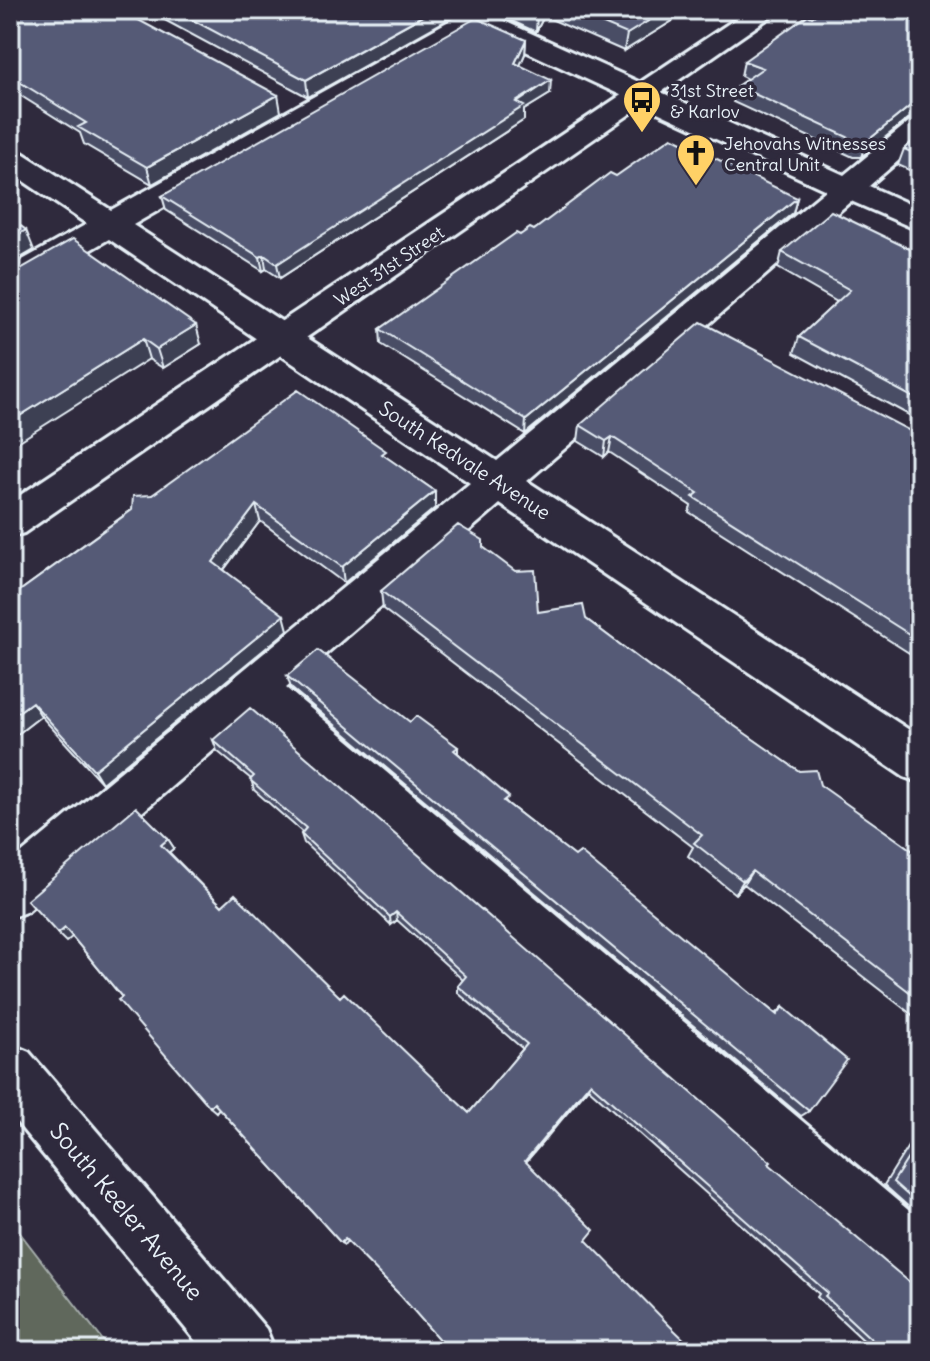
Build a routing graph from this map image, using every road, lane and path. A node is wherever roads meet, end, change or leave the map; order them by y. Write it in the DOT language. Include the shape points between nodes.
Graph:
graph roads {
  1 [pos="767,10"];
  2 [pos="474,13"];
  3 [pos="644,93"];
  4 [pos="282,97"];
  5 [pos="309,112"];
  6 [pos="920,127"];
  7 [pos="10,158"];
  8 [pos="849,188"];
  9 [pos="920,221"];
  10 [pos="110,225"];
  11 [pos="10,281"];
  12 [pos="281,339"];
  13 [pos="498,482"];
  14 [pos="10,522"];
  15 [pos="254,688"];
  16 [pos="920,762"];
  17 [pos="10,894"];
  18 [pos="10,1071"];
  19 [pos="920,1258"];
  20 [pos="244,1351"];
  1 -- 3 [label="street, West 31st Street"];
  2 -- 3 [label="street"];
  2 -- 5 [label="street"];
  3 -- 8 [label="street"];
  3 -- 12 [label="street, West 31st Street"];
  4 -- 5 [label="street"];
  5 -- 10 [label="street"];
  6 -- 8 [label="street"];
  7 -- 10 [label="street, South Kedvale Avenue"];
  8 -- 9 [label="street"];
  8 -- 13 [label="street" via="707,325"];
  10 -- 11 [label="street"];
  10 -- 12 [label="street, South Kedvale Avenue"];
  12 -- 13 [label="street, South Kedvale Avenue"];
  12 -- 14 [label="street, West 31st Street"];
  13 -- 15 [label="street"];
  13 -- 16 [label="street, South Kedvale Avenue"];
  15 -- 17 [label="street"];
  15 -- 19 [label="street"];
  18 -- 20 [label="street, South Keeler Avenue"];
}
